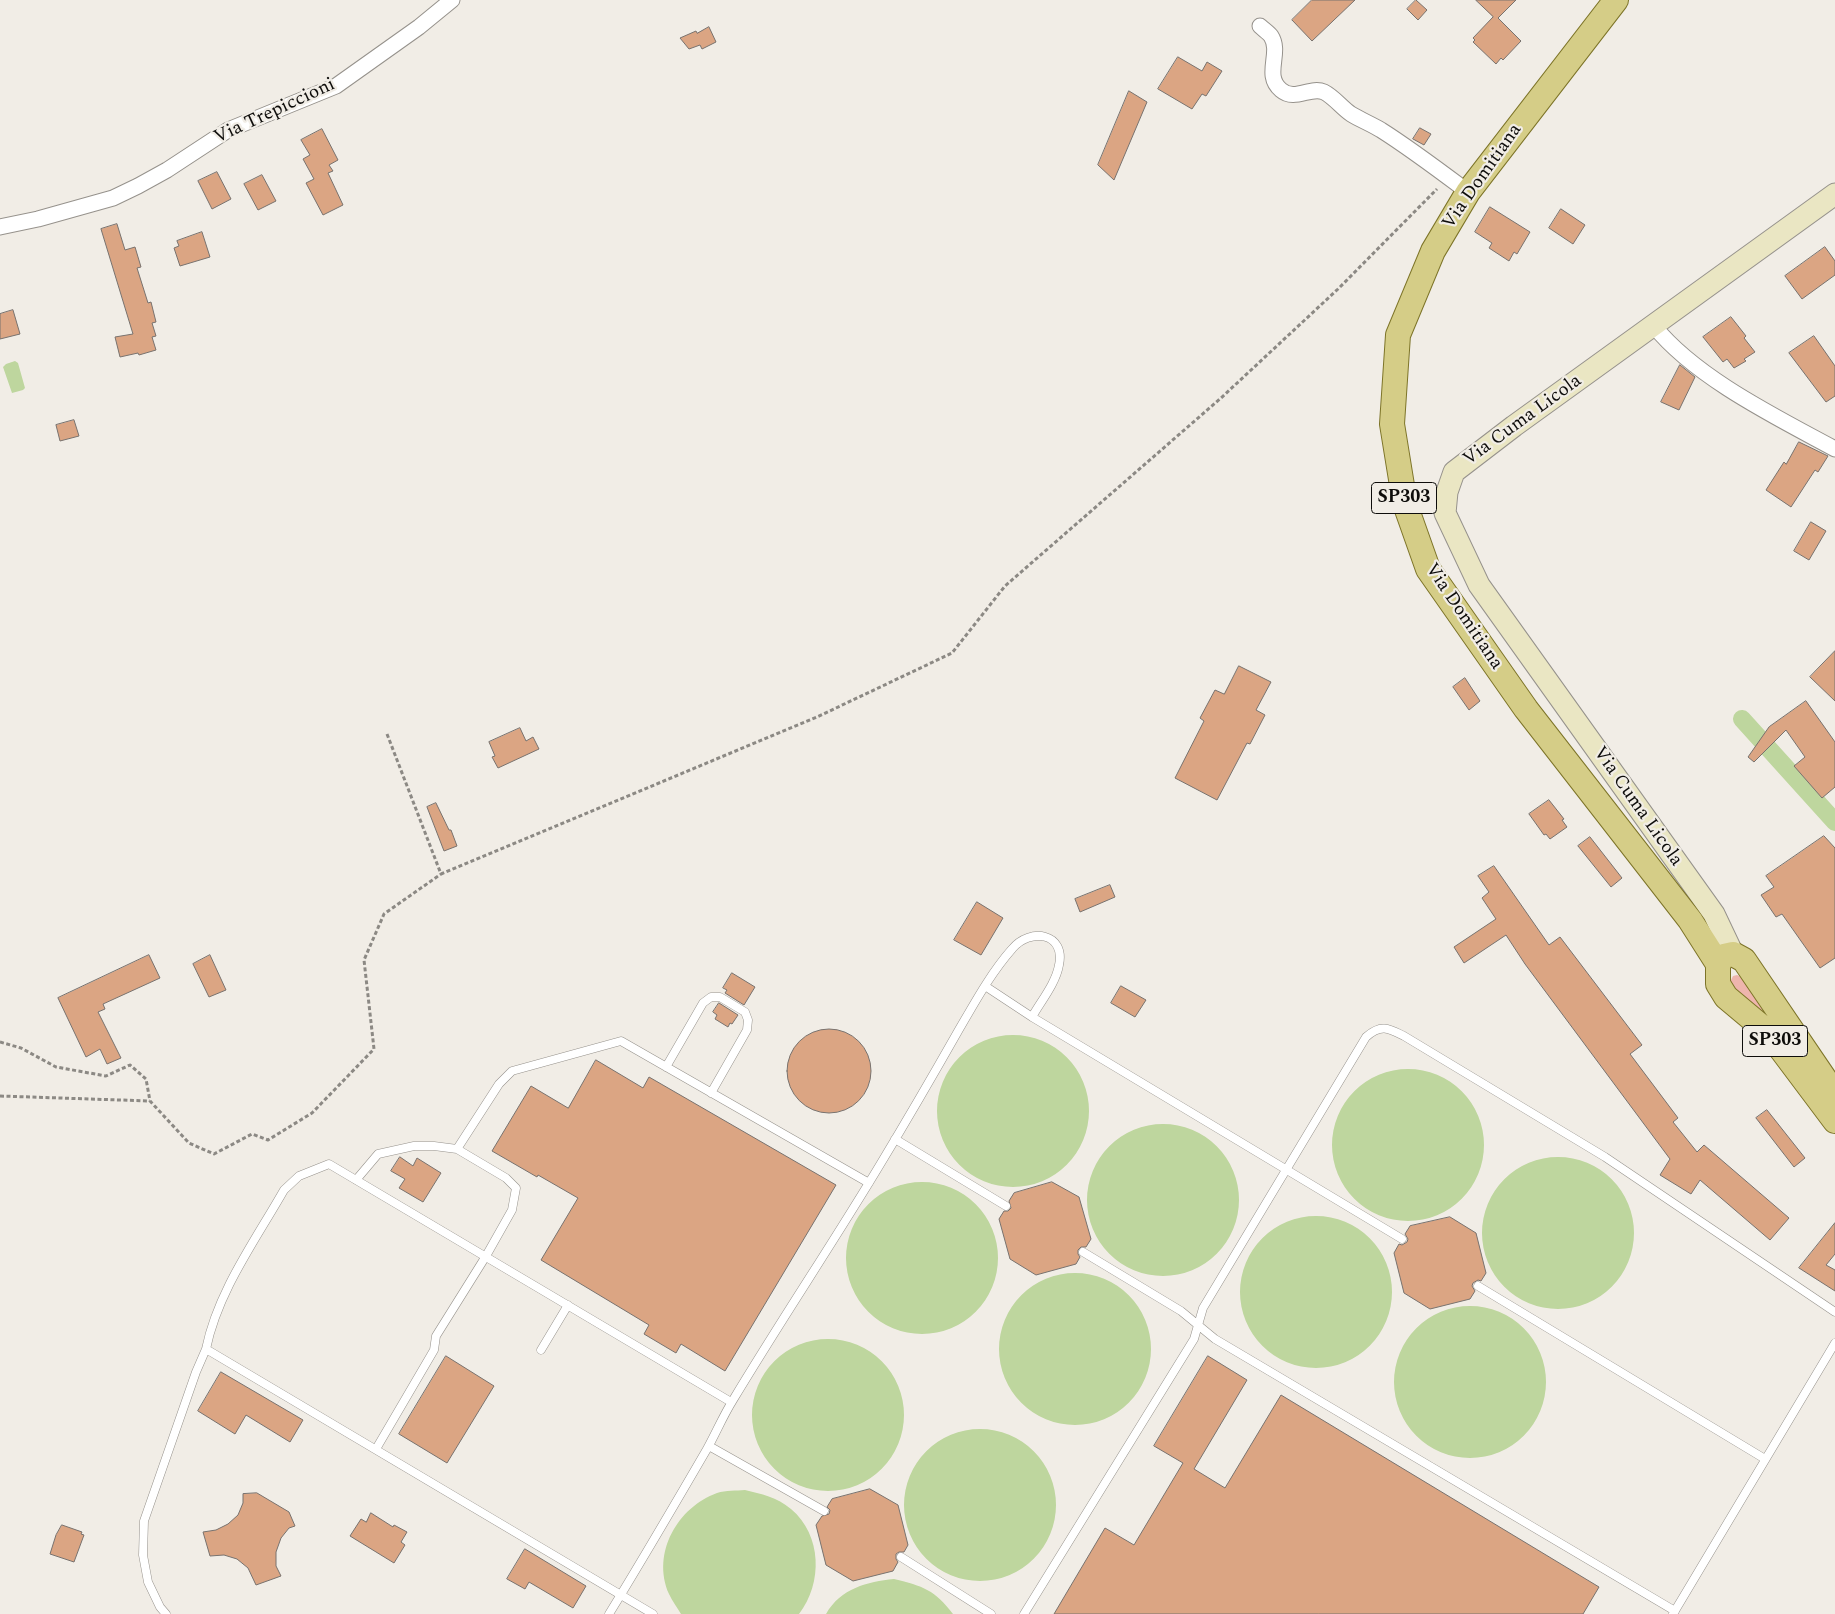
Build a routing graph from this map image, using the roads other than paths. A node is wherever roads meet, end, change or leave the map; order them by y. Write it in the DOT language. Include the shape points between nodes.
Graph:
graph roads {
  1 [pos="452,0"];
  2 [pos="1616,0"];
  3 [pos="1260,26"];
  4 [pos="1468,192"];
  5 [pos="1835,194"];
  6 [pos="0,228"];
  7 [pos="1654,326"];
  8 [pos="1835,449"];
  9 [pos="1726,959"];
  10 [pos="985,986"];
  11 [pos="1032,1017"];
  12 [pos="666,1067"];
  13 [pos="711,1093"];
  14 [pos="1835,1094"];
  15 [pos="1835,1121"];
  16 [pos="895,1139"];
  17 [pos="457,1150"];
  18 [pos="1286,1170"];
  19 [pos="356,1180"];
  20 [pos="869,1183"];
  21 [pos="1006,1206"];
  22 [pos="1402,1239"];
  23 [pos="1083,1252"];
  24 [pos="486,1256"];
  25 [pos="1478,1286"];
  26 [pos="568,1305"];
  27 [pos="1835,1312"];
  28 [pos="1198,1326"];
  29 [pos="1835,1343"];
  30 [pos="206,1349"];
  31 [pos="541,1350"];
  32 [pos="731,1402"];
  33 [pos="709,1446"];
  34 [pos="376,1449"];
  35 [pos="1765,1459"];
  36 [pos="824,1512"];
  37 [pos="901,1557"];
  38 [pos="621,1595"];
  39 [pos="1674,1612"];
  40 [pos="166,1614"];
  41 [pos="609,1614"];
  42 [pos="653,1614"];
  43 [pos="991,1614"];
  44 [pos="1024,1614"];
  1 -- 6 [label="street, Via Trepiccioni" via="336,86 228,130 138,186 113,198"];
  2 -- 4 [label="main road, Via Domitiana / SP303"];
  3 -- 4 [label="street" via="1272,37 1273,80 1282,92 1297,95 1324,92"];
  4 -- 9 [label="main road, Via Domitiana / SP303" via="1433,251 1398,335 1392,424 1405,504 1428,569 1526,709 1690,920"];
  5 -- 7 [label="street, Via Cuma Licola"];
  7 -- 8 [label="street" via="1668,343 1715,380"];
  7 -- 9 [label="street, Via Cuma Licola" via="1454,472 1445,512 1479,585 1714,914"];
  9 -- 14 [label="main road, Via Domitiana / SP303" via="1744,960"];
  9 -- 15 [label="main road, Via Domitiana / SP303" via="1718,984 1726,997 1769,1033"];
  10 -- 11 [label="lane"];
  10 -- 11 [label="lane" via="1020,940 1030,936 1050,938 1057,945 1060,964"];
  10 -- 16 [label="lane"];
  11 -- 18 [label="lane"];
  12 -- 13 [label="lane"];
  12 -- 13 [label="lane" via="703,1003 711,997 720,996 746,1012 748,1020 747,1030"];
  12 -- 17 [label="lane" via="621,1041 512,1071 499,1084"];
  13 -- 20 [label="lane"];
  16 -- 20 [label="lane"];
  16 -- 21 [label="lane"];
  17 -- 19 [label="lane" via="414,1146 378,1154"];
  17 -- 24 [label="lane" via="506,1178 516,1188 512,1210"];
  18 -- 22 [label="lane"];
  18 -- 27 [label="lane" via="1366,1037 1374,1030 1387,1028 1605,1157"];
  18 -- 28 [label="lane" via="1203,1308"];
  19 -- 24 [label="lane"];
  19 -- 30 [label="lane" via="329,1164 299,1176 284,1190 221,1299"];
  20 -- 32 [label="lane"];
  23 -- 28 [label="lane" via="1181,1311"];
  24 -- 26 [label="lane"];
  24 -- 34 [label="lane" via="436,1336 434,1350"];
  25 -- 35 [label="lane"];
  26 -- 31 [label="lane"];
  26 -- 32 [label="lane"];
  28 -- 39 [label="lane"];
  28 -- 44 [label="lane" via="1194,1339"];
  29 -- 35 [label="lane"];
  30 -- 34 [label="lane"];
  30 -- 40 [label="lane" via="144,1521 143,1555 148,1582"];
  32 -- 33 [label="lane"];
  33 -- 36 [label="lane"];
  33 -- 38 [label="lane"];
  34 -- 38 [label="lane"];
  35 -- 39 [label="lane"];
  37 -- 43 [label="lane"];
  38 -- 41 [label="lane"];
  38 -- 42 [label="lane"];
}
